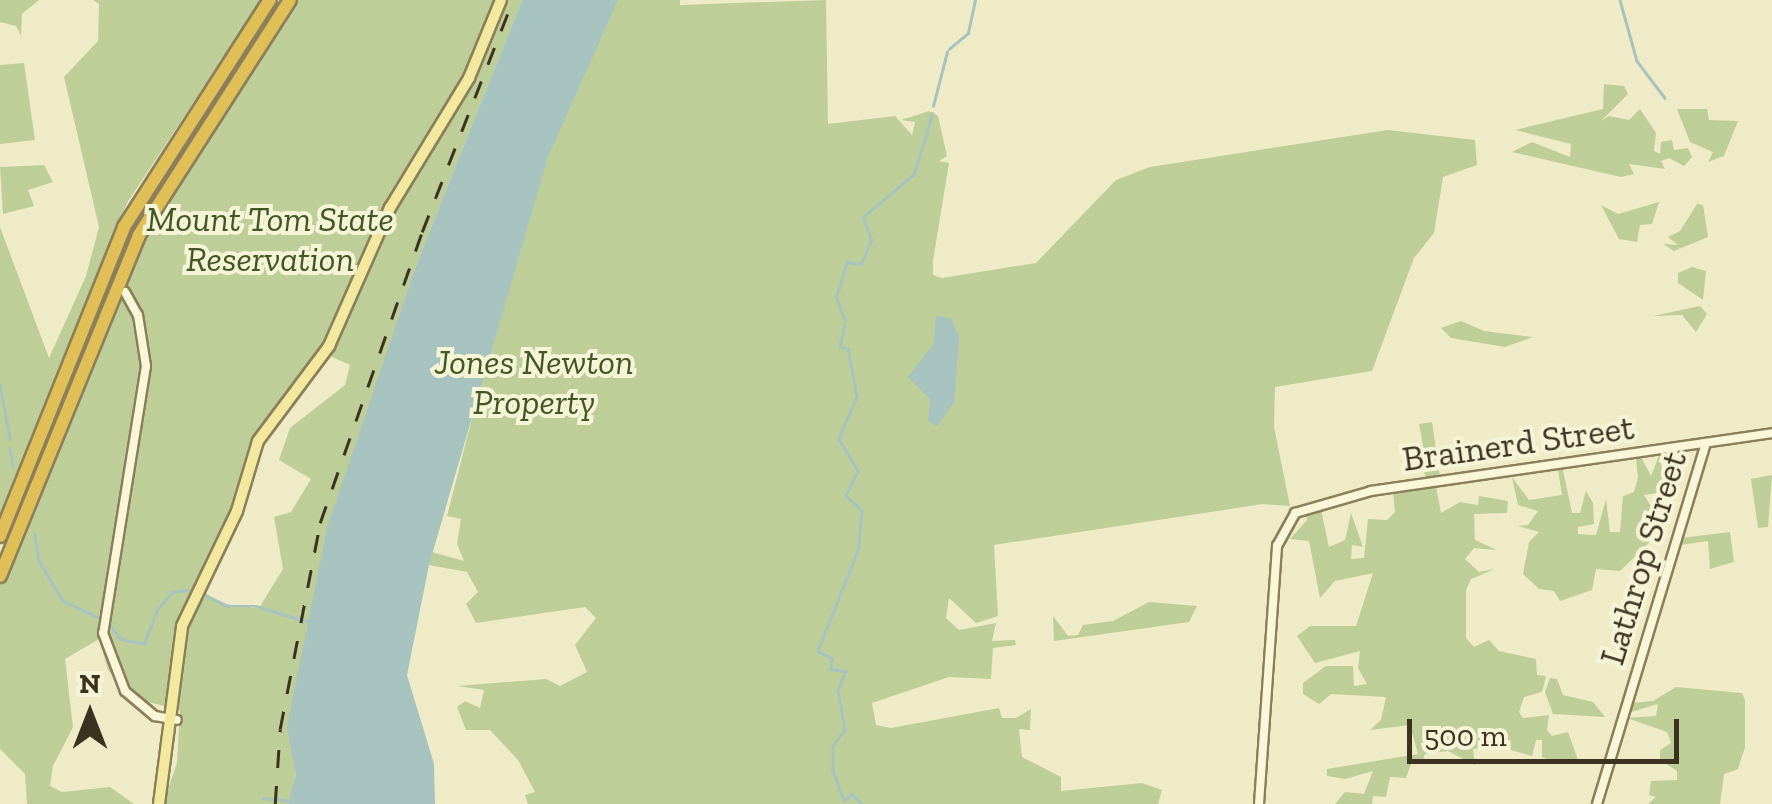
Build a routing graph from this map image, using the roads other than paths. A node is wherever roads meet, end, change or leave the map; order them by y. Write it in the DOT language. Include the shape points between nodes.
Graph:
graph roads {
  1 [pos="270,0"];
  2 [pos="290,0"];
  3 [pos="502,0"];
  4 [pos="125,292"];
  5 [pos="1772,432"];
  6 [pos="1706,444"];
  7 [pos="0,536"];
  8 [pos="0,576"];
  9 [pos="173,719"];
  10 [pos="162,804"];
  11 [pos="1259,804"];
  12 [pos="1597,804"];
  1 -- 7 [label="highway" via="124,227"];
  2 -- 8 [label="highway" via="138,235"];
  3 -- 9 [label="main road" via="469,78 390,208 329,346 260,436 237,511 185,616"];
  4 -- 9 [label="street" via="146,340 146,366 103,634 116,679 138,704"];
  5 -- 6 [label="street, Brainerd Street"];
  6 -- 11 [label="street, Brainerd Street" via="1331,498 1300,509 1282,528"];
  6 -- 12 [label="street, Lathrop Street"];
  9 -- 10 [label="main road"];
}
